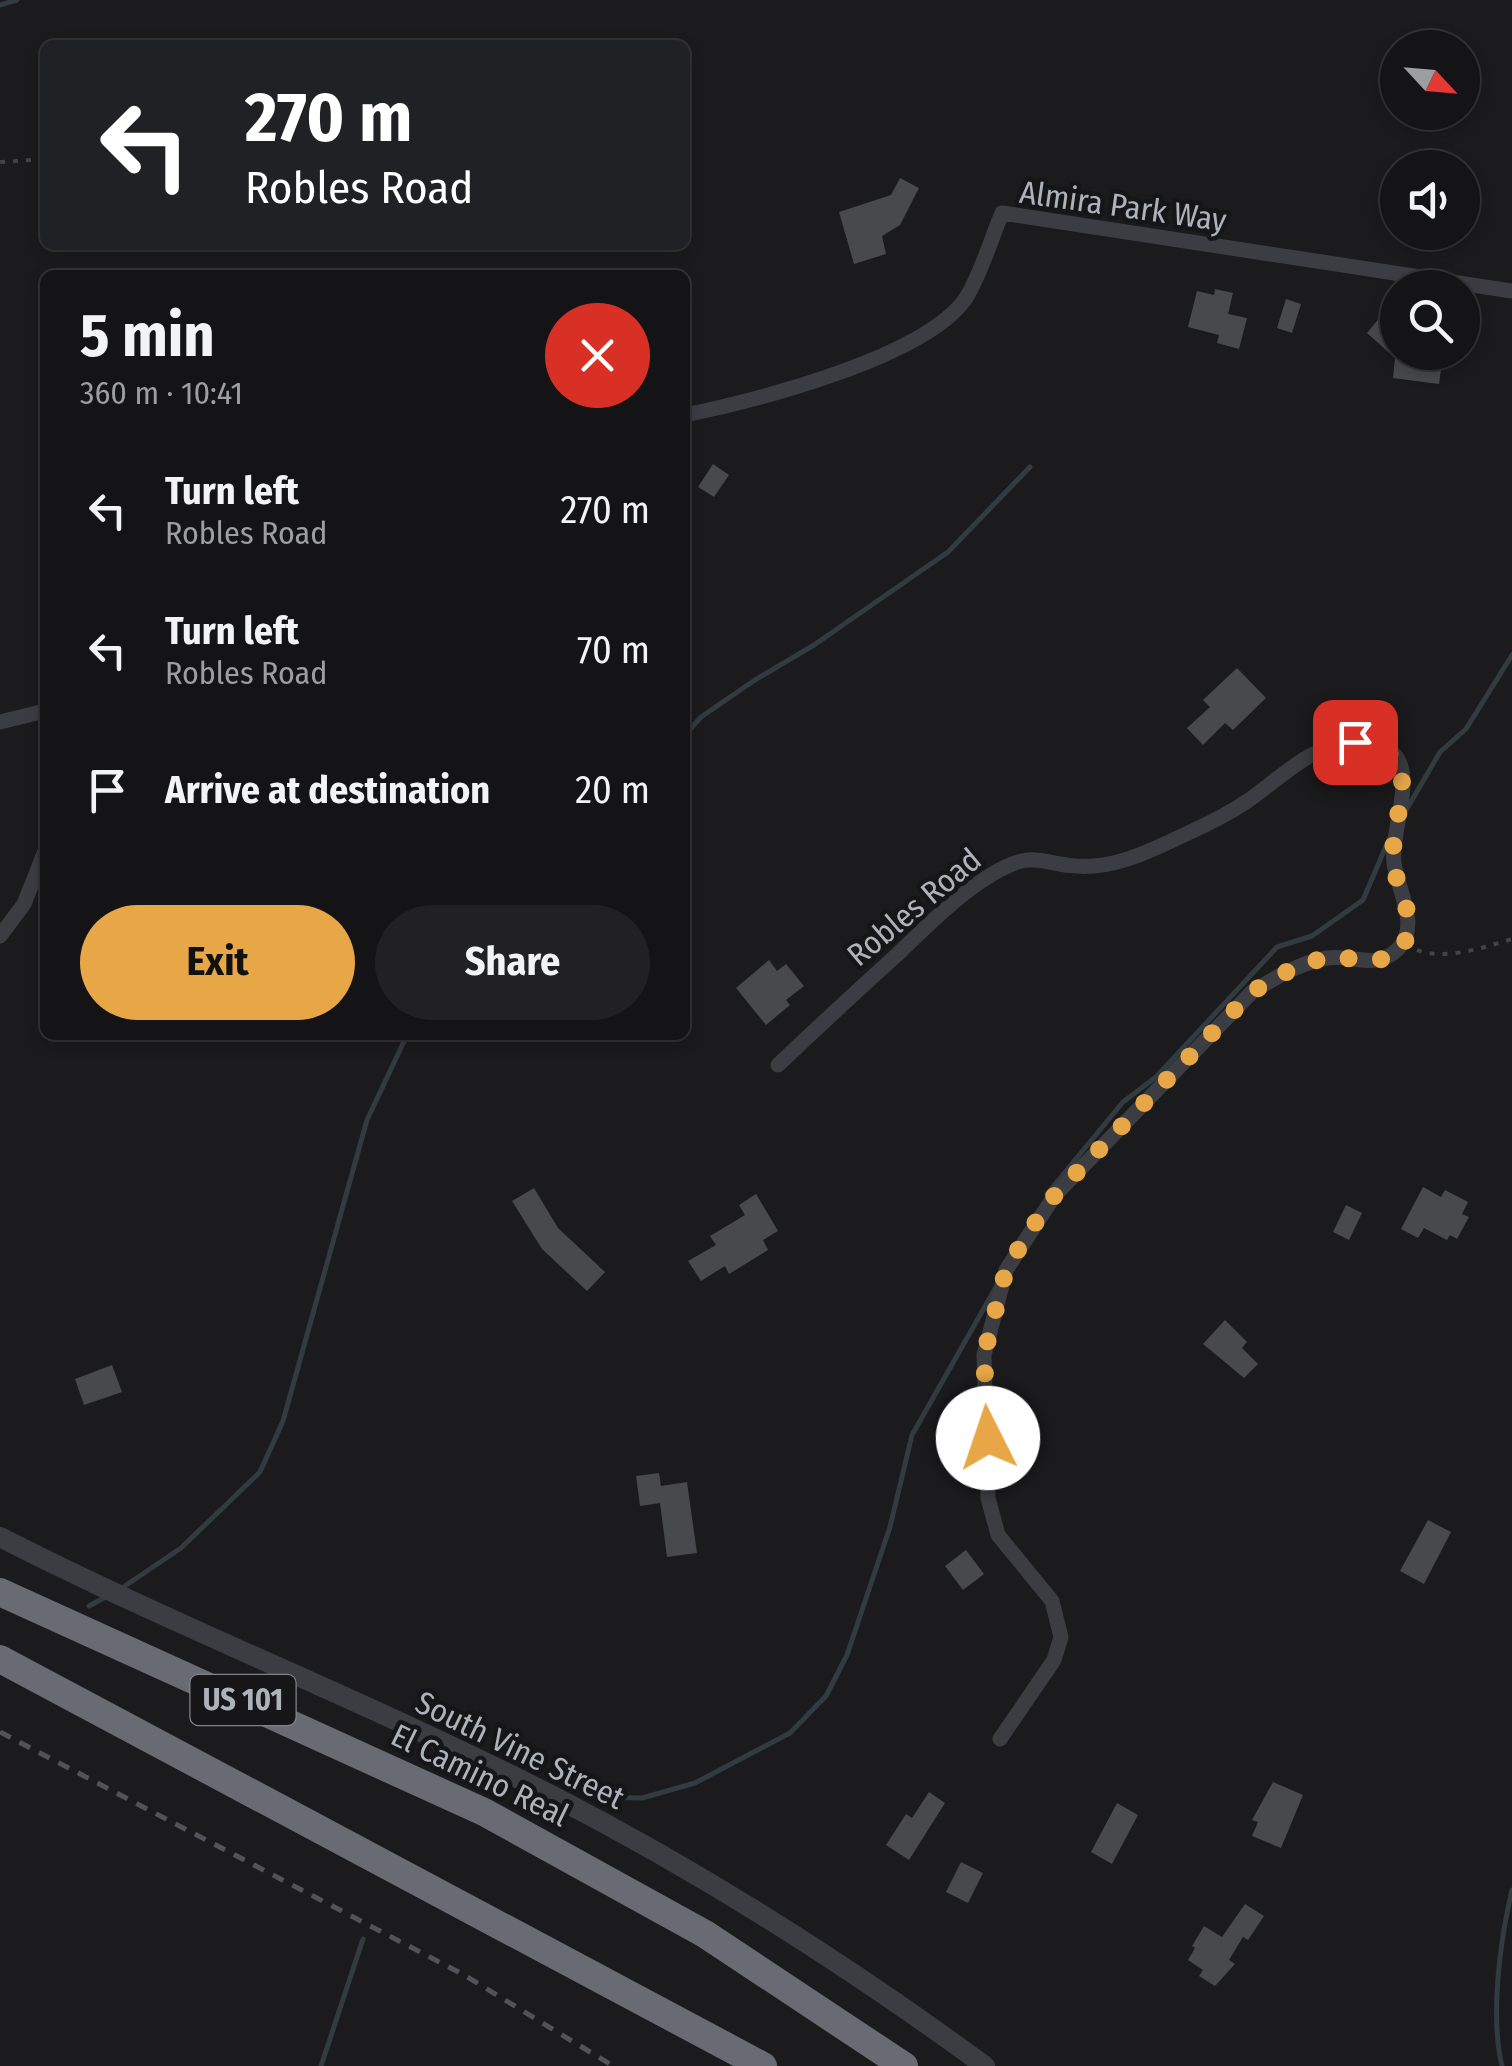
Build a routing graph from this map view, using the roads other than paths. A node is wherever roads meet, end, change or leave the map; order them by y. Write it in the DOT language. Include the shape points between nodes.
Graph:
graph roads {
  1 [pos="1512,292"];
  2 [pos="690,414"];
  3 [pos="40,712"];
  4 [pos="0,722"];
  5 [pos="40,864"];
  6 [pos="0,936"];
  7 [pos="778,1065"];
  8 [pos="0,1538"];
  9 [pos="0,1592"];
  10 [pos="0,1660"];
  11 [pos="1000,1739"];
  12 [pos="763,2066"];
  13 [pos="904,2066"];
  14 [pos="985,2066"];
  1 -- 2 [label="street, Almira Park Way" via="1002,213 967,296 930,328 810,384"];
  3 -- 4 [label="street"];
  5 -- 6 [label="street" via="24,904"];
  7 -- 11 [label="street, Robles Road" via="930,924 1008,864 1026,858 1092,866 1120,861 1244,803 1327,747 1355,742 1392,753 1400,763 1396,878 1408,925 1403,944 1372,962 1318,960 1252,992 1055,1195 1006,1270 984,1355 988,1498 998,1535 1052,1601 1060,1637 1054,1660"];
  8 -- 14 [label="street, South Vine Street" via="539,1790 677,1863 790,1930"];
  9 -- 13 [label="highway, El Camino Real / US 101" via="484,1812 705,1934"];
  10 -- 12 [label="highway, US 101"];
}
